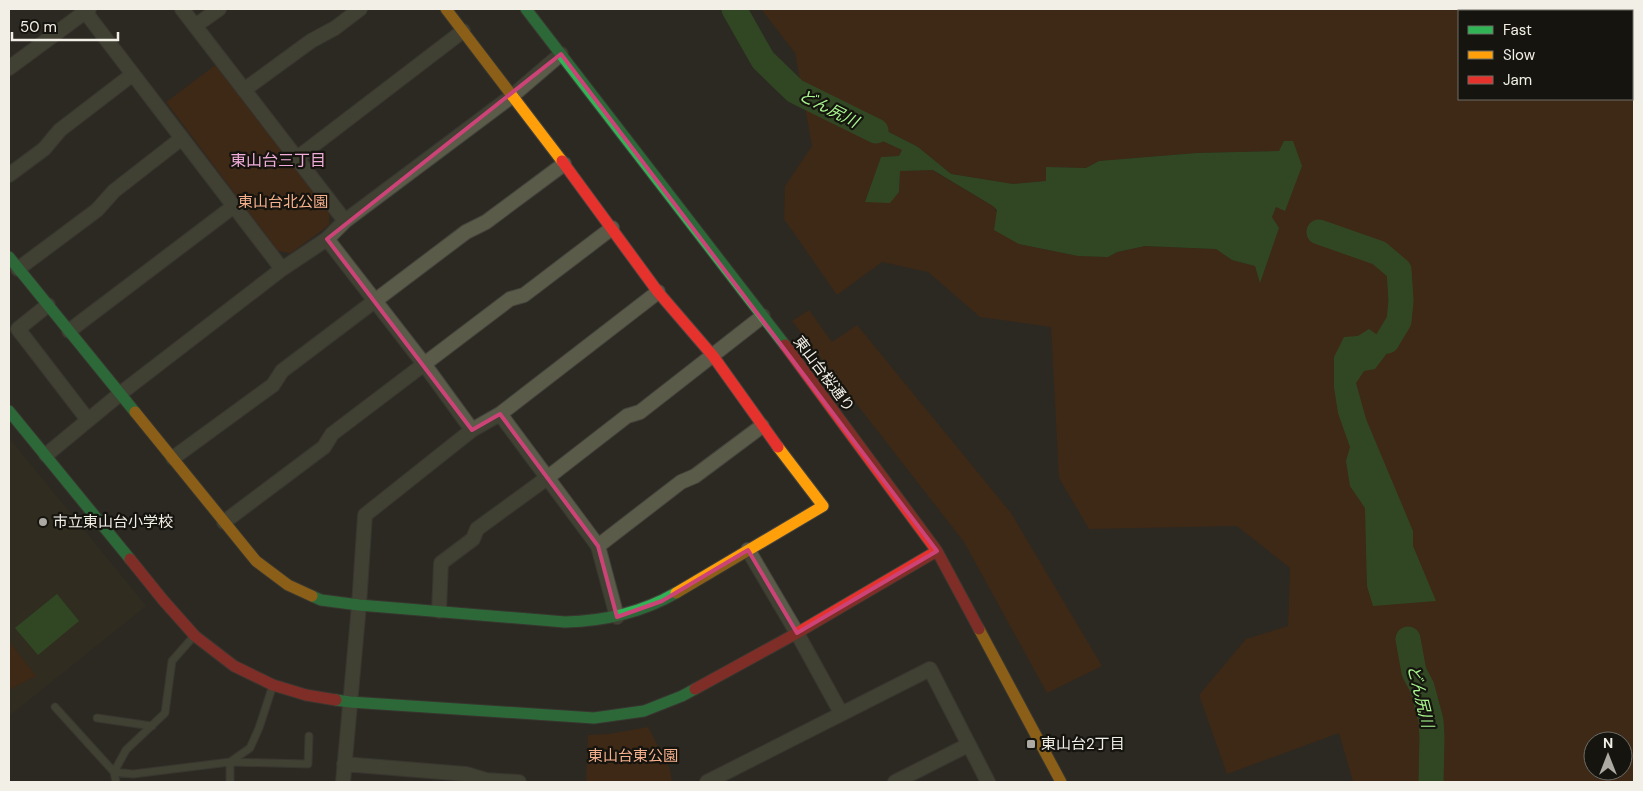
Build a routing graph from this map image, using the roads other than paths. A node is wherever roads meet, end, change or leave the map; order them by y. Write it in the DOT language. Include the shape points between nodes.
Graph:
graph roads {
  1 [pos="182,9"];
  2 [pos="219,9"];
  3 [pos="360,9"];
  4 [pos="446,9"];
  5 [pos="526,9"];
  6 [pos="86,10"];
  7 [pos="195,26"];
  8 [pos="463,32"];
  9 [pos="561,54"];
  10 [pos="9,68"];
  11 [pos="133,74"];
  12 [pos="244,90"];
  13 [pos="512,96"];
  14 [pos="182,138"];
  15 [pos="297,158"];
  16 [pos="564,164"];
  17 [pos="9,175"];
  18 [pos="234,206"];
  19 [pos="345,221"];
  20 [pos="612,228"];
  21 [pos="327,239"];
  22 [pos="9,257"];
  23 [pos="18,269"];
  24 [pos="282,269"];
  25 [pos="658,292"];
  26 [pos="375,302"];
  27 [pos="48,305"];
  28 [pos="762,316"];
  29 [pos="69,331"];
  30 [pos="713,356"];
  31 [pos="424,364"];
  32 [pos="120,393"];
  33 [pos="9,411"];
  34 [pos="500,414"];
  35 [pos="88,420"];
  36 [pos="762,426"];
  37 [pos="472,430"];
  38 [pos="46,455"];
  39 [pos="173,458"];
  40 [pos="547,478"];
  41 [pos="224,522"];
  42 [pos="598,546"];
  43 [pos="748,550"];
  44 [pos="937,551"];
  45 [pos="359,605"];
  46 [pos="439,610"];
  47 [pos="617,617"];
  48 [pos="798,634"];
  49 [pos="195,636"];
  50 [pos="273,685"];
  51 [pos="350,702"];
  52 [pos="55,707"];
  53 [pos="841,713"];
  54 [pos="97,718"];
  55 [pos="152,726"];
  56 [pos="309,736"];
  57 [pos="968,745"];
  58 [pos="230,762"];
  59 [pos="344,764"];
  60 [pos="114,772"];
  61 [pos="116,782"];
  62 [pos="230,782"];
  63 [pos="343,782"];
  64 [pos="519,782"];
  65 [pos="707,782"];
  66 [pos="895,782"];
  67 [pos="988,782"];
  68 [pos="1060,782"];
  1 -- 7 [label="street"];
  2 -- 7 [label="street"];
  3 -- 12 [label="street"];
  4 -- 8 [label="street"];
  5 -- 9 [label="street, 東山台桜通り"];
  6 -- 10 [label="street"];
  6 -- 11 [label="street"];
  7 -- 12 [label="street"];
  8 -- 13 [label="street"];
  8 -- 15 [label="street"];
  9 -- 13 [label="street"];
  9 -- 28 [label="street, 東山台桜通り"];
  11 -- 14 [label="street"];
  11 -- 17 [label="street" via="60,130 44,149"];
  12 -- 15 [label="street"];
  13 -- 16 [label="street"];
  13 -- 19 [label="street"];
  14 -- 18 [label="street"];
  14 -- 23 [label="street" via="114,191 97,210"];
  15 -- 19 [label="street"];
  16 -- 20 [label="street"];
  16 -- 26 [label="street" via="486,222 466,232"];
  18 -- 24 [label="street"];
  18 -- 29 [label="street"];
  19 -- 21 [label="street"];
  20 -- 25 [label="street"];
  20 -- 31 [label="street" via="524,295 510,299"];
  21 -- 24 [label="street"];
  21 -- 26 [label="street"];
  22 -- 23 [label="street"];
  23 -- 27 [label="street"];
  24 -- 32 [label="street"];
  25 -- 30 [label="street"];
  25 -- 34 [label="street"];
  26 -- 31 [label="street"];
  26 -- 39 [label="street" via="282,371 273,386"];
  27 -- 29 [label="street"];
  27 -- 35 [label="street" via="18,329"];
  28 -- 30 [label="street"];
  28 -- 44 [label="street, 東山台桜通り"];
  29 -- 32 [label="street"];
  30 -- 36 [label="street"];
  30 -- 40 [label="street" via="640,412 627,416"];
  31 -- 37 [label="street"];
  31 -- 41 [label="street" via="332,434 324,447"];
  32 -- 35 [label="street"];
  32 -- 39 [label="street"];
  33 -- 38 [label="street"];
  34 -- 37 [label="street"];
  34 -- 40 [label="street"];
  35 -- 38 [label="street"];
  36 -- 42 [label="street" via="695,476 681,482"];
  36 -- 43 [label="street" via="823,506"];
  37 -- 45 [label="street" via="365,515"];
  38 -- 49 [label="street"];
  39 -- 41 [label="street"];
  40 -- 42 [label="street"];
  40 -- 46 [label="street" via="477,529 473,539 441,563"];
  41 -- 45 [label="street" via="256,561 288,585 321,600"];
  42 -- 47 [label="street"];
  43 -- 47 [label="street" via="662,601"];
  43 -- 48 [label="street"];
  44 -- 48 [label="street"];
  44 -- 68 [label="street, 東山台桜通り"];
  45 -- 46 [label="street"];
  45 -- 51 [label="street"];
  46 -- 47 [label="street" via="565,622"];
  48 -- 51 [label="street" via="682,696 644,711 594,718"];
  48 -- 53 [label="street"];
  49 -- 50 [label="street" via="234,666"];
  49 -- 55 [label="lane" via="172,661 165,712"];
  50 -- 51 [label="street" via="306,696"];
  50 -- 58 [label="lane" via="250,748"];
  51 -- 59 [label="street"];
  52 -- 60 [label="lane"];
  53 -- 57 [label="street" via="930,669"];
  53 -- 65 [label="street"];
  54 -- 55 [label="lane"];
  55 -- 60 [label="lane" via="126,750"];
  56 -- 58 [label="lane" via="308,764"];
  57 -- 66 [label="street"];
  57 -- 67 [label="street"];
  58 -- 60 [label="lane" via="133,774"];
  58 -- 62 [label="lane"];
  59 -- 63 [label="street"];
  59 -- 64 [label="street" via="466,774 486,780"];
  60 -- 61 [label="lane"];
}
